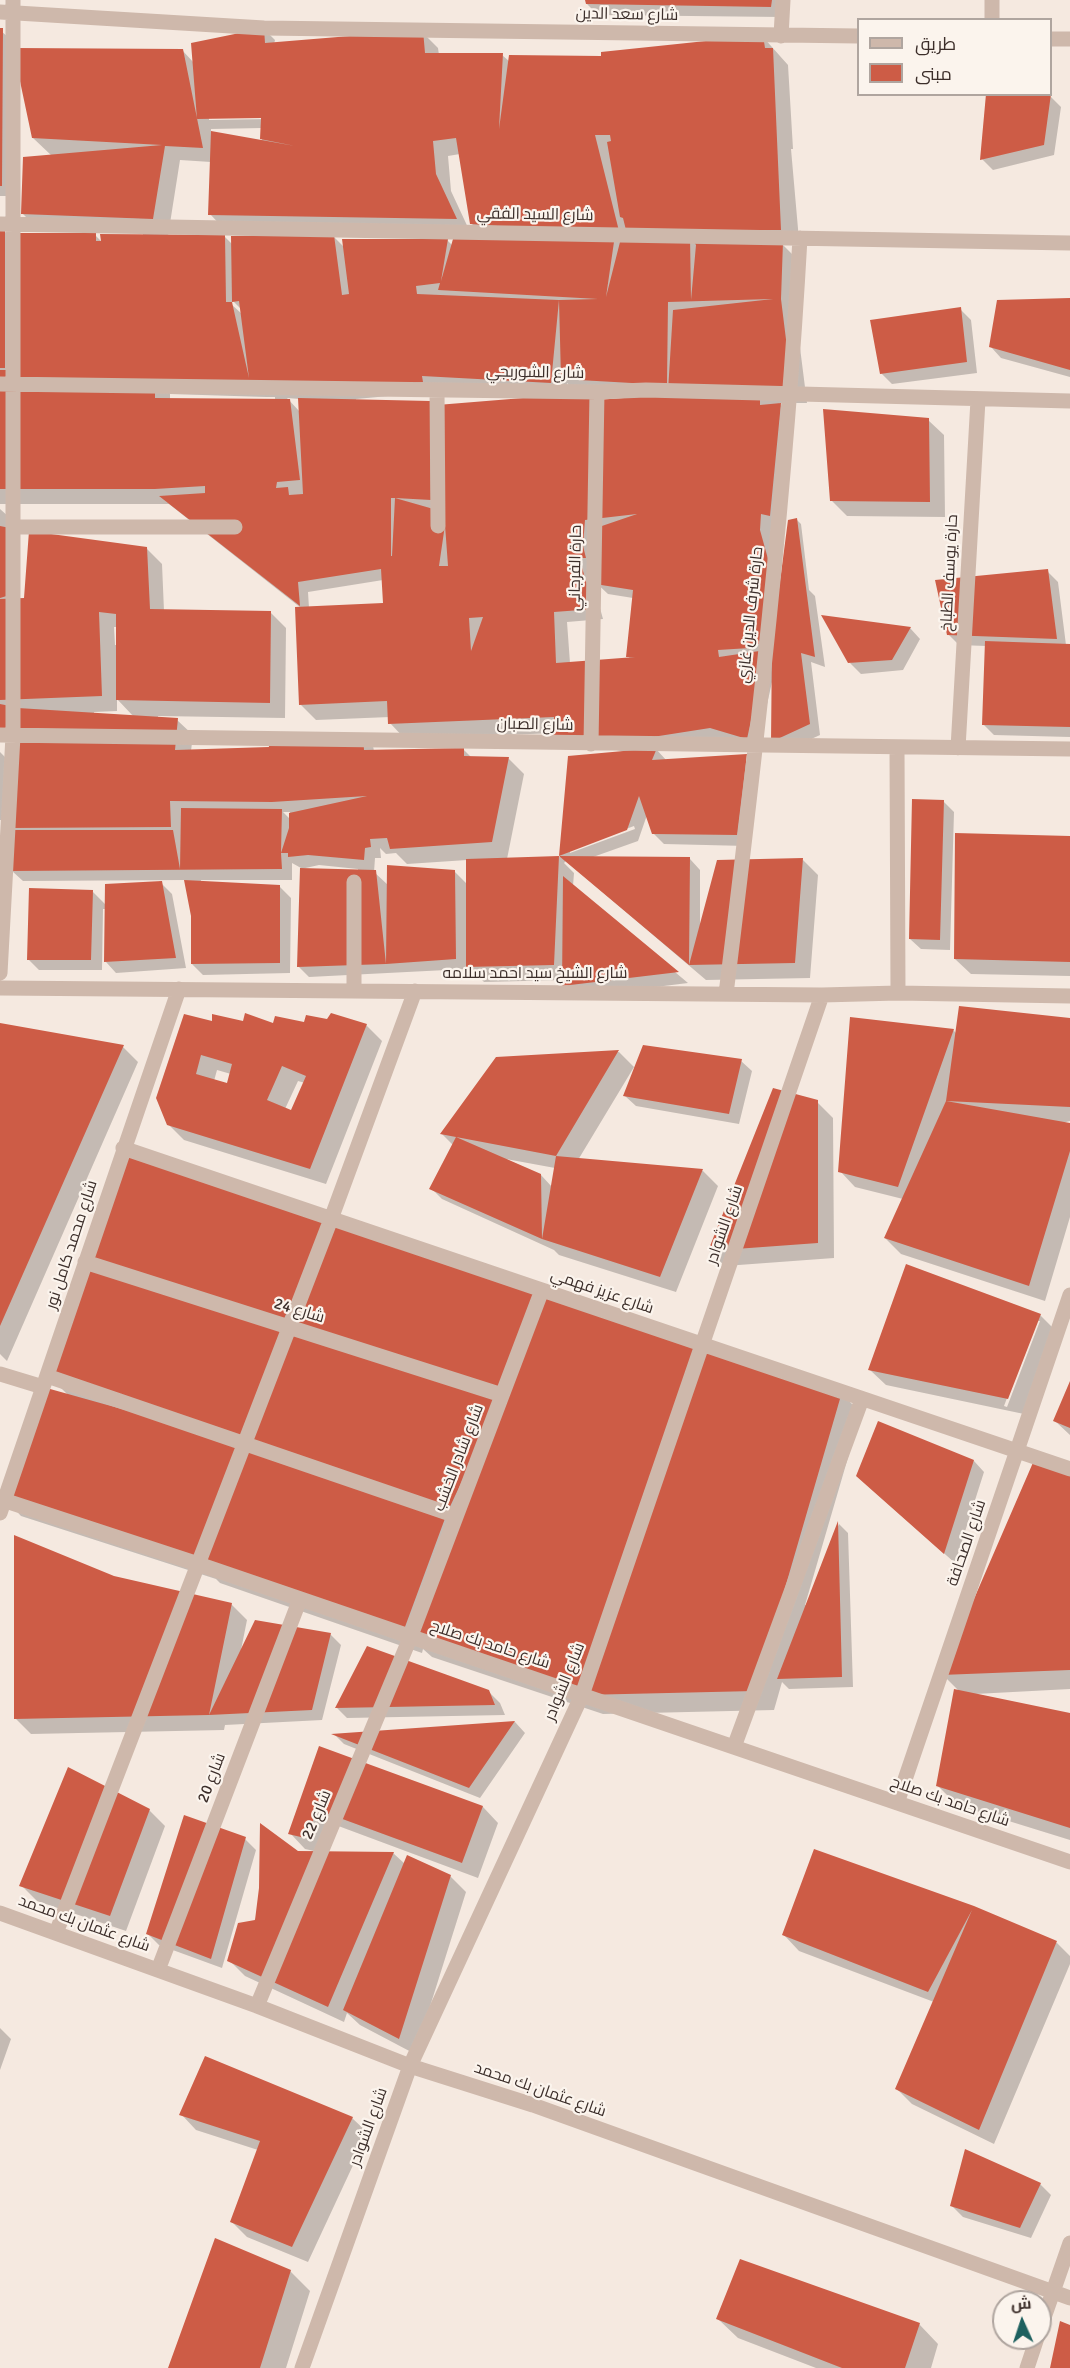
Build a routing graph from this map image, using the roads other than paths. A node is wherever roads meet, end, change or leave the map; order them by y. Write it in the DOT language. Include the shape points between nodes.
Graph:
graph roads {
  1 [pos="783,0"];
  2 [pos="992,0"];
  3 [pos="8,8"];
  4 [pos="992,18"];
  5 [pos="781,36"];
  6 [pos="857,36"];
  7 [pos="1052,39"];
  8 [pos="1070,39"];
  9 [pos="7,224"];
  10 [pos="800,238"];
  11 [pos="1070,243"];
  12 [pos="6,384"];
  13 [pos="437,390"];
  14 [pos="597,392"];
  15 [pos="792,394"];
  16 [pos="978,400"];
  17 [pos="1070,401"];
  18 [pos="438,525"];
  19 [pos="13,527"];
  20 [pos="235,527"];
  21 [pos="7,736"];
  22 [pos="591,744"];
  23 [pos="756,746"];
  24 [pos="897,747"];
  25 [pos="958,748"];
  26 [pos="1070,749"];
  27 [pos="354,882"];
  28 [pos="0,973"];
  29 [pos="0,988"];
  30 [pos="179,989"];
  31 [pos="354,991"];
  32 [pos="415,991"];
  33 [pos="898,993"];
  34 [pos="726,994"];
  35 [pos="822,995"];
  36 [pos="1070,996"];
  37 [pos="123,1148"];
  38 [pos="331,1219"];
  39 [pos="85,1262"];
  40 [pos="542,1290"];
  41 [pos="1070,1295"];
  42 [pos="290,1327"];
  43 [pos="704,1345"];
  44 [pos="0,1374"];
  45 [pos="45,1382"];
  46 [pos="502,1395"];
  47 [pos="862,1399"];
  48 [pos="245,1444"];
  49 [pos="1017,1452"];
  50 [pos="1070,1469"];
  51 [pos="1,1504"];
  52 [pos="456,1516"];
  53 [pos="198,1564"];
  54 [pos="300,1599"];
  55 [pos="410,1638"];
  56 [pos="582,1695"];
  57 [pos="734,1747"];
  58 [pos="897,1803"];
  59 [pos="1070,1862"];
  60 [pos="0,1914"];
  61 [pos="56,1933"];
  62 [pos="158,1970"];
  63 [pos="257,2006"];
  64 [pos="410,2066"];
  65 [pos="1070,2243"];
  66 [pos="1053,2292"];
  67 [pos="1052,2295"];
  68 [pos="1070,2298"];
  69 [pos="1033,2350"];
  70 [pos="302,2368"];
  71 [pos="1027,2368"];
  1 -- 5 [label="street"];
  2 -- 4 [label="street"];
  3 -- 5 [label="street, شارع سعد الدين" via="264,28"];
  3 -- 9 [label="street"];
  5 -- 6 [label="street, شارع سعد الدين"];
  7 -- 8 [label="street"];
  9 -- 10 [label="street, شارع السيد الفقي"];
  9 -- 12 [label="street"];
  10 -- 11 [label="street, شارع السيد الفقي"];
  10 -- 15 [label="street, حارة شرف الدين غازي"];
  12 -- 13 [label="street, شارع الشوربجي"];
  12 -- 19 [label="street"];
  13 -- 14 [label="street, شارع الشوربجي"];
  13 -- 18 [label="street"];
  14 -- 15 [label="street, شارع الشوربجي"];
  14 -- 22 [label="street, حارة الفرجاني"];
  15 -- 16 [label="street, شارع الشوربجي"];
  15 -- 23 [label="street, حارة شرف الدين غازي"];
  16 -- 17 [label="street, شارع الشوربجي"];
  16 -- 25 [label="street, حارة يوسف الطباخ"];
  19 -- 20 [label="street"];
  19 -- 21 [label="street"];
  21 -- 22 [label="street, شارع الصبان"];
  21 -- 28 [label="street"];
  22 -- 23 [label="street, شارع الصبان"];
  23 -- 24 [label="street, شارع الصبان"];
  23 -- 34 [label="street, حارة شرف الدين غازي"];
  24 -- 25 [label="street, شارع الصبان"];
  24 -- 33 [label="street"];
  25 -- 26 [label="street, شارع الصبان"];
  27 -- 31 [label="street"];
  29 -- 30 [label="street, شارع الشيخ سيد احمد سلامه"];
  30 -- 31 [label="street, شارع الشيخ سيد احمد سلامه"];
  30 -- 37 [label="street, شارع محمد كامل نور"];
  31 -- 32 [label="street, شارع الشيخ سيد احمد سلامه"];
  32 -- 34 [label="street, شارع الشيخ سيد احمد سلامه"];
  32 -- 38 [label="street"];
  33 -- 35 [label="street, شارع الشيخ سيد احمد سلامه"];
  33 -- 36 [label="street, شارع الشيخ سيد احمد سلامه"];
  34 -- 35 [label="street, شارع الشيخ سيد احمد سلامه"];
  35 -- 43 [label="street, شارع الشوادر"];
  37 -- 38 [label="street, شارع عزيز فهمي"];
  37 -- 39 [label="street, شارع محمد كامل نور"];
  38 -- 40 [label="street, شارع عزيز فهمي"];
  38 -- 42 [label="street"];
  39 -- 42 [label="street, شارع 24"];
  39 -- 45 [label="street, شارع محمد كامل نور"];
  40 -- 43 [label="street, شارع عزيز فهمي"];
  40 -- 46 [label="street, شارع شادر الخشب"];
  41 -- 49 [label="street, شارع الصحافة"];
  42 -- 46 [label="street, شارع 24"];
  42 -- 48 [label="street"];
  43 -- 47 [label="street, شارع عزيز فهمي"];
  43 -- 56 [label="street, شارع الشوادر"];
  44 -- 45 [label="street"];
  45 -- 48 [label="street"];
  45 -- 51 [label="street, شارع محمد كامل نور"];
  46 -- 52 [label="street, شارع شادر الخشب"];
  47 -- 49 [label="street, شارع عزيز فهمي"];
  47 -- 57 [label="street"];
  48 -- 52 [label="street"];
  48 -- 53 [label="street"];
  49 -- 50 [label="street, شارع عزيز فهمي"];
  49 -- 58 [label="street, شارع الصحافة"];
  51 -- 53 [label="street, شارع حامد بك صلاح"];
  52 -- 55 [label="street, شارع شادر الخشب"];
  53 -- 54 [label="street, شارع حامد بك صلاح"];
  53 -- 61 [label="street"];
  54 -- 55 [label="street, شارع حامد بك صلاح"];
  54 -- 62 [label="street, شارع 20"];
  55 -- 56 [label="street, شارع حامد بك صلاح"];
  55 -- 63 [label="street, شارع 22"];
  56 -- 57 [label="street, شارع حامد بك صلاح"];
  56 -- 64 [label="street, شارع الشوادر"];
  57 -- 58 [label="street, شارع حامد بك صلاح"];
  58 -- 59 [label="street, شارع حامد بك صلاح"];
  60 -- 61 [label="street, شارع عثمان بك محمد"];
  61 -- 62 [label="street, شارع عثمان بك محمد"];
  62 -- 63 [label="street, شارع عثمان بك محمد"];
  63 -- 64 [label="street, شارع عثمان بك محمد"];
  64 -- 66 [label="street, شارع عثمان بك محمد" via="533,2105"];
  64 -- 70 [label="street, شارع الشوادر"];
  65 -- 66 [label="street"];
  66 -- 67 [label="street"];
  66 -- 68 [label="street, شارع عثمان بك محمد"];
  69 -- 71 [label="street"];
}
